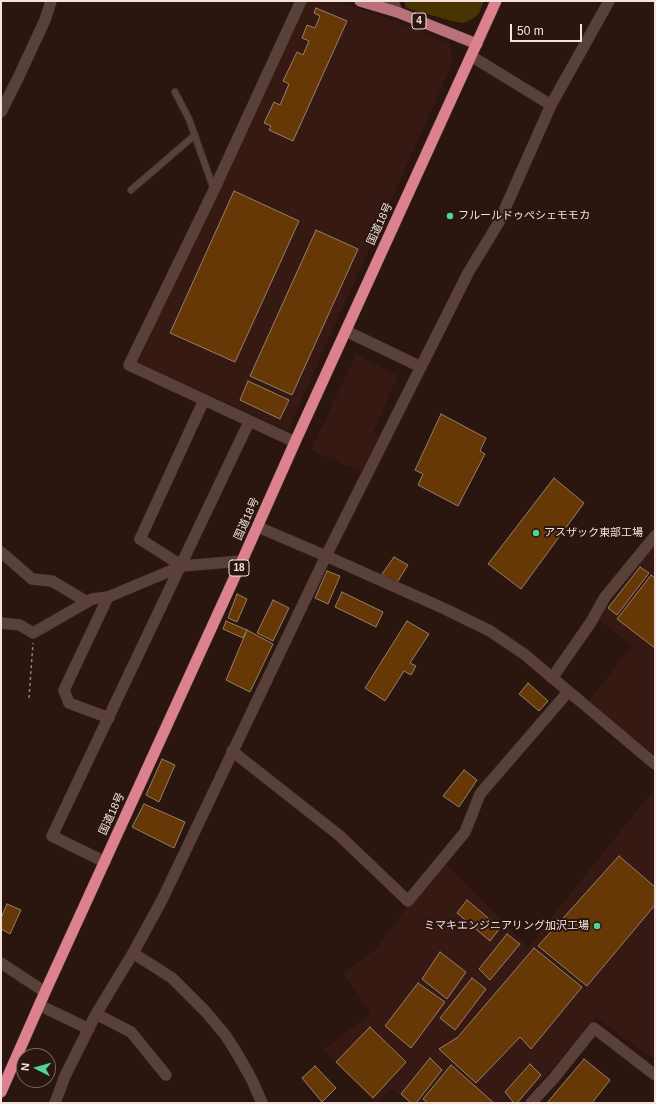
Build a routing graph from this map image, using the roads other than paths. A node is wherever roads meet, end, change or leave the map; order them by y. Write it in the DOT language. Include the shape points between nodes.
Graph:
graph roads {
  1 [pos="51,1"];
  2 [pos="301,1"];
  3 [pos="360,1"];
  4 [pos="496,1"];
  5 [pos="609,1"];
  6 [pos="394,5"];
  7 [pos="477,44"];
  8 [pos="471,56"];
  9 [pos="175,92"];
  10 [pos="551,105"];
  11 [pos="1,112"];
  12 [pos="195,135"];
  13 [pos="131,190"];
  14 [pos="214,190"];
  15 [pos="346,331"];
  16 [pos="421,367"];
  17 [pos="204,400"];
  18 [pos="250,422"];
  19 [pos="295,442"];
  20 [pos="258,527"];
  21 [pos="655,536"];
  22 [pos="1,552"];
  23 [pos="326,556"];
  24 [pos="242,561"];
  25 [pos="182,566"];
  26 [pos="108,597"];
  27 [pos="87,602"];
  28 [pos="1,623"];
  29 [pos="552,678"];
  30 [pos="568,692"];
  31 [pos="109,718"];
  32 [pos="232,751"];
  33 [pos="654,761"];
  34 [pos="105,862"];
  35 [pos="133,953"];
  36 [pos="1,963"];
  37 [pos="45,992"];
  38 [pos="39,1005"];
  39 [pos="96,1014"];
  40 [pos="89,1029"];
  41 [pos="166,1075"];
  42 [pos="655,1075"];
  43 [pos="1,1092"];
  44 [pos="55,1103"];
  45 [pos="262,1103"];
  46 [pos="531,1103"];
  1 -- 11 [label="street" via="20,76"];
  2 -- 14 [label="street"];
  3 -- 6 [label="main road, 4"];
  4 -- 7 [label="highway, 国道18号 / 18"];
  5 -- 10 [label="street"];
  6 -- 7 [label="main road, 4"];
  7 -- 8 [label="highway, 国道18号 / 18"];
  8 -- 10 [label="street"];
  8 -- 15 [label="highway, 国道18号 / 18"];
  9 -- 12 [label="lane"];
  10 -- 16 [label="street" via="499,222 468,272"];
  12 -- 13 [label="lane"];
  12 -- 14 [label="lane"];
  14 -- 17 [label="street" via="129,365"];
  15 -- 16 [label="street"];
  15 -- 19 [label="highway, 国道18号 / 18"];
  16 -- 23 [label="street"];
  17 -- 18 [label="street"];
  17 -- 25 [label="street" via="140,539"];
  18 -- 19 [label="street"];
  18 -- 25 [label="street"];
  19 -- 20 [label="highway, 国道18号 / 18"];
  20 -- 23 [label="street"];
  20 -- 24 [label="highway, 国道18号 / 18"];
  21 -- 29 [label="street" via="605,597"];
  22 -- 27 [label="street" via="32,579 52,581"];
  23 -- 29 [label="street" via="490,631 524,654"];
  23 -- 32 [label="street"];
  24 -- 25 [label="street"];
  24 -- 34 [label="highway, 国道18号 / 18"];
  25 -- 26 [label="street"];
  25 -- 31 [label="street"];
  26 -- 27 [label="street"];
  26 -- 31 [label="street" via="64,690 69,703"];
  27 -- 28 [label="street" via="33,633 20,625"];
  29 -- 30 [label="street"];
  30 -- 32 [label="street" via="480,794 465,832 408,900 340,836"];
  30 -- 33 [label="street"];
  31 -- 34 [label="street" via="52,836"];
  32 -- 35 [label="street" via="162,900"];
  34 -- 37 [label="highway, 国道18号 / 18"];
  35 -- 39 [label="street"];
  35 -- 45 [label="street" via="172,978 206,1012 238,1055"];
  36 -- 37 [label="street"];
  37 -- 38 [label="highway, 国道18号 / 18"];
  38 -- 40 [label="street"];
  38 -- 43 [label="highway, 国道18号 / 18"];
  39 -- 40 [label="street"];
  39 -- 41 [label="street" via="131,1032"];
  40 -- 44 [label="street" via="65,1076"];
  42 -- 46 [label="street" via="594,1028"];
}
